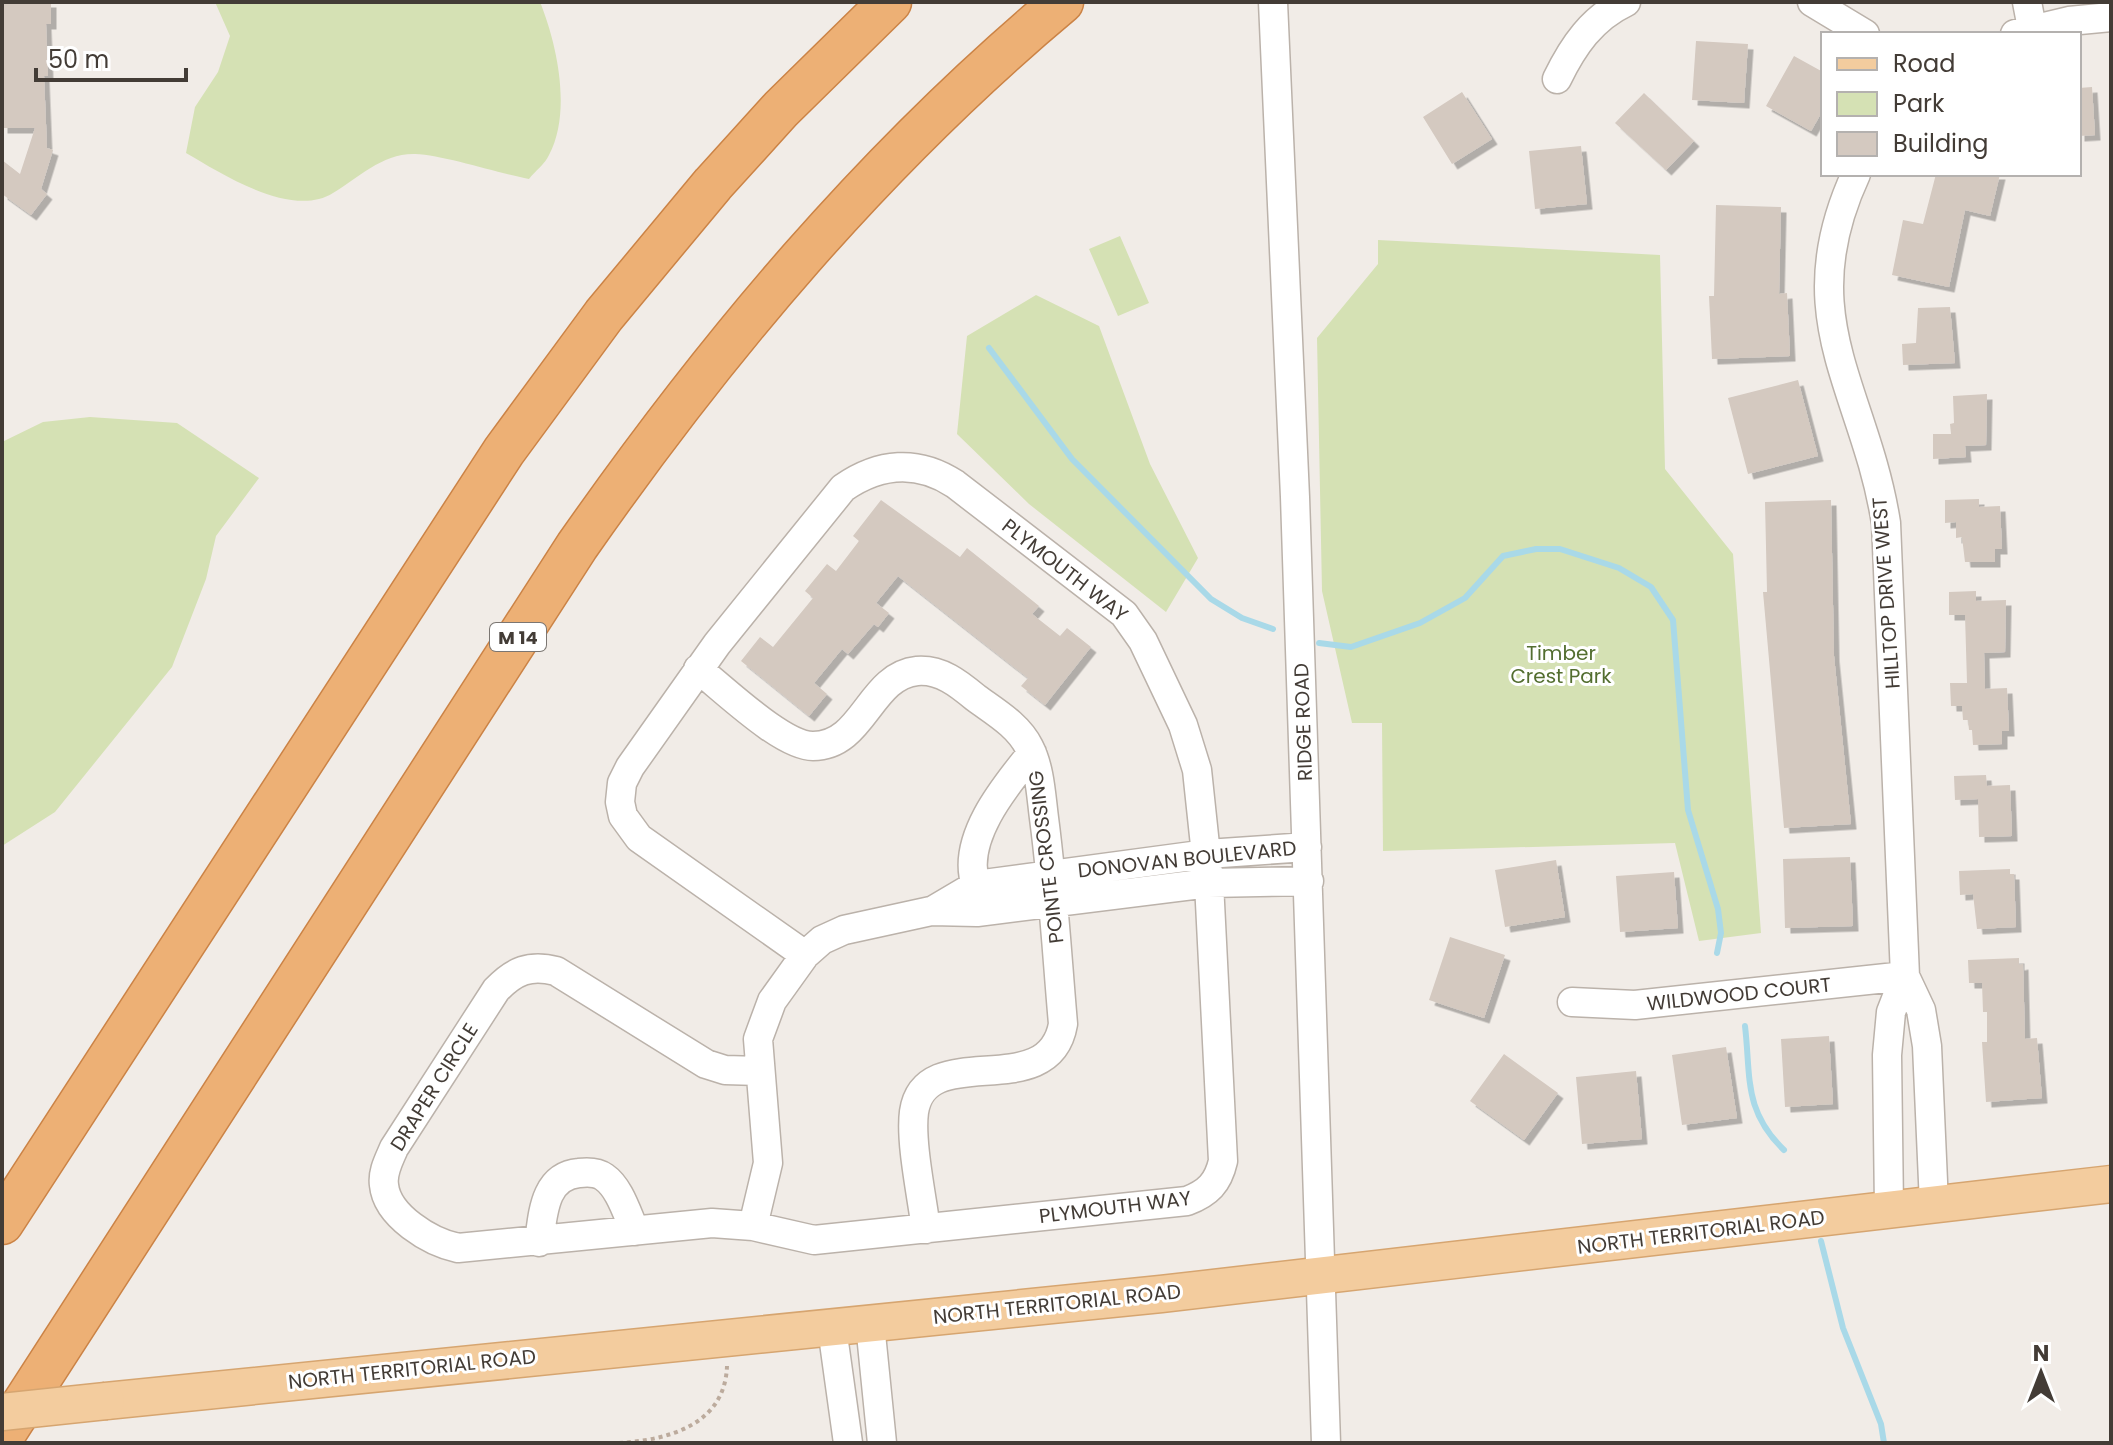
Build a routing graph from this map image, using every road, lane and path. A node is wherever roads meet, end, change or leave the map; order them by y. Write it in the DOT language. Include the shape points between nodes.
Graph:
graph roads {
  1 [pos="890,2"];
  2 [pos="1062,2"];
  3 [pos="1273,2"];
  4 [pos="1626,2"];
  5 [pos="1812,2"];
  6 [pos="2111,17"];
  7 [pos="2025,21"];
  8 [pos="1862,32"];
  9 [pos="1557,79"];
  10 [pos="1855,176"];
  11 [pos="698,669"];
  12 [pos="1032,753"];
  13 [pos="1307,847"];
  14 [pos="1207,854"];
  15 [pos="1051,873"];
  16 [pos="1309,881"];
  17 [pos="1209,883"];
  18 [pos="976,885"];
  19 [pos="1053,902"];
  20 [pos="931,911"];
  21 [pos="805,955"];
  22 [pos="1905,976"];
  23 [pos="1572,1002"];
  24 [pos="759,1071"];
  25 [pos="2111,1184"];
  26 [pos="1934,1204"];
  27 [pos="1889,1209"];
  28 [pos="2,1223"];
  29 [pos="753,1226"];
  30 [pos="926,1229"];
  31 [pos="635,1231"];
  32 [pos="539,1242"];
  33 [pos="1322,1274"];
  34 [pos="870,1324"];
  35 [pos="832,1328"];
  36 [pos="724,1340"];
  37 [pos="2,1412"];
  38 [pos="2,1437"];
  39 [pos="619,1443"];
  40 [pos="848,1443"];
  41 [pos="882,1443"];
  42 [pos="1326,1443"];
  1 -- 28 [label="highway" via="713,184 604,315 504,451"];
  2 -- 38 [label="highway, M 14" via="961,92 828,227 643,452 559,573"];
  3 -- 13 [label="street, RIDGE ROAD"];
  4 -- 9 [label="street" via="1596,21 1572,48"];
  5 -- 8 [label="street"];
  6 -- 7 [label="street"];
  10 -- 22 [label="street, HILLTOP DRIVE WEST" via="1831,257 1830,323 1886,523"];
  11 -- 12 [label="street, POINTE CROSSING" via="790,740 812,746 845,736 886,687 904,674 943,675 1012,724"];
  11 -- 14 [label="street, PLYMOUTH WAY" via="843,488 885,468 932,471 1136,627 1183,725 1197,770"];
  11 -- 21 [label="street, PLYMOUTH WAY" via="626,775 620,791 623,816 639,838"];
  12 -- 15 [label="street, POINTE CROSSING"];
  12 -- 18 [label="street" via="1007,784 972,851"];
  13 -- 14 [label="street, DONOVAN BOULEVARD"];
  13 -- 16 [label="street, RIDGE ROAD"];
  14 -- 15 [label="street, DONOVAN BOULEVARD"];
  14 -- 17 [label="street, PLYMOUTH WAY"];
  15 -- 18 [label="street, DONOVAN BOULEVARD"];
  15 -- 19 [label="street, POINTE CROSSING"];
  16 -- 17 [label="street, DONOVAN BOULEVARD"];
  16 -- 33 [label="street, RIDGE ROAD"];
  17 -- 19 [label="street, DONOVAN BOULEVARD"];
  17 -- 30 [label="street, PLYMOUTH WAY" via="1223,1161 1214,1185 1187,1201"];
  18 -- 20 [label="street, DONOVAN BOULEVARD"];
  19 -- 20 [label="street, DONOVAN BOULEVARD" via="977,912"];
  19 -- 30 [label="street, POINTE CROSSING" via="1060,1038 1045,1059 1031,1065 952,1074 926,1088 914,1122"];
  20 -- 21 [label="street, DONOVAN BOULEVARD" via="844,930"];
  21 -- 24 [label="street, DONOVAN BOULEVARD" via="764,1015"];
  22 -- 23 [label="street, WILDWOOD COURT" via="1635,1005"];
  22 -- 26 [label="street, HILLTOP DRIVE WEST" via="1921,1010 1927,1046"];
  22 -- 27 [label="street, HILLTOP DRIVE WEST" via="1891,1012 1887,1055"];
  24 -- 29 [label="street, DONOVAN BOULEVARD" via="768,1163"];
  24 -- 32 [label="street, DRAPER CIRCLE" via="706,1064 556,971 532,968 509,977 394,1148 384,1184 396,1210 444,1245 468,1249"];
  25 -- 26 [label="main road, NORTH TERRITORIAL ROAD"];
  26 -- 27 [label="main road, NORTH TERRITORIAL ROAD"];
  27 -- 33 [label="main road, NORTH TERRITORIAL ROAD"];
  29 -- 30 [label="street, PLYMOUTH WAY" via="814,1240"];
  29 -- 31 [label="street, DRAPER CIRCLE" via="712,1223"];
  31 -- 32 [label="street, DRAPER CIRCLE"];
  31 -- 32 [label="street" via="618,1193 604,1177 569,1174 553,1185 544,1202"];
  33 -- 34 [label="main road, NORTH TERRITORIAL ROAD"];
  33 -- 42 [label="street, RIDGE ROAD"];
  34 -- 35 [label="main road, NORTH TERRITORIAL ROAD"];
  34 -- 41 [label="street"];
  35 -- 36 [label="main road, NORTH TERRITORIAL ROAD"];
  35 -- 40 [label="street"];
  36 -- 37 [label="main road, NORTH TERRITORIAL ROAD, bridge"];
  36 -- 39 [label="path" via="727,1370 722,1396 703,1420 675,1433"];
}
